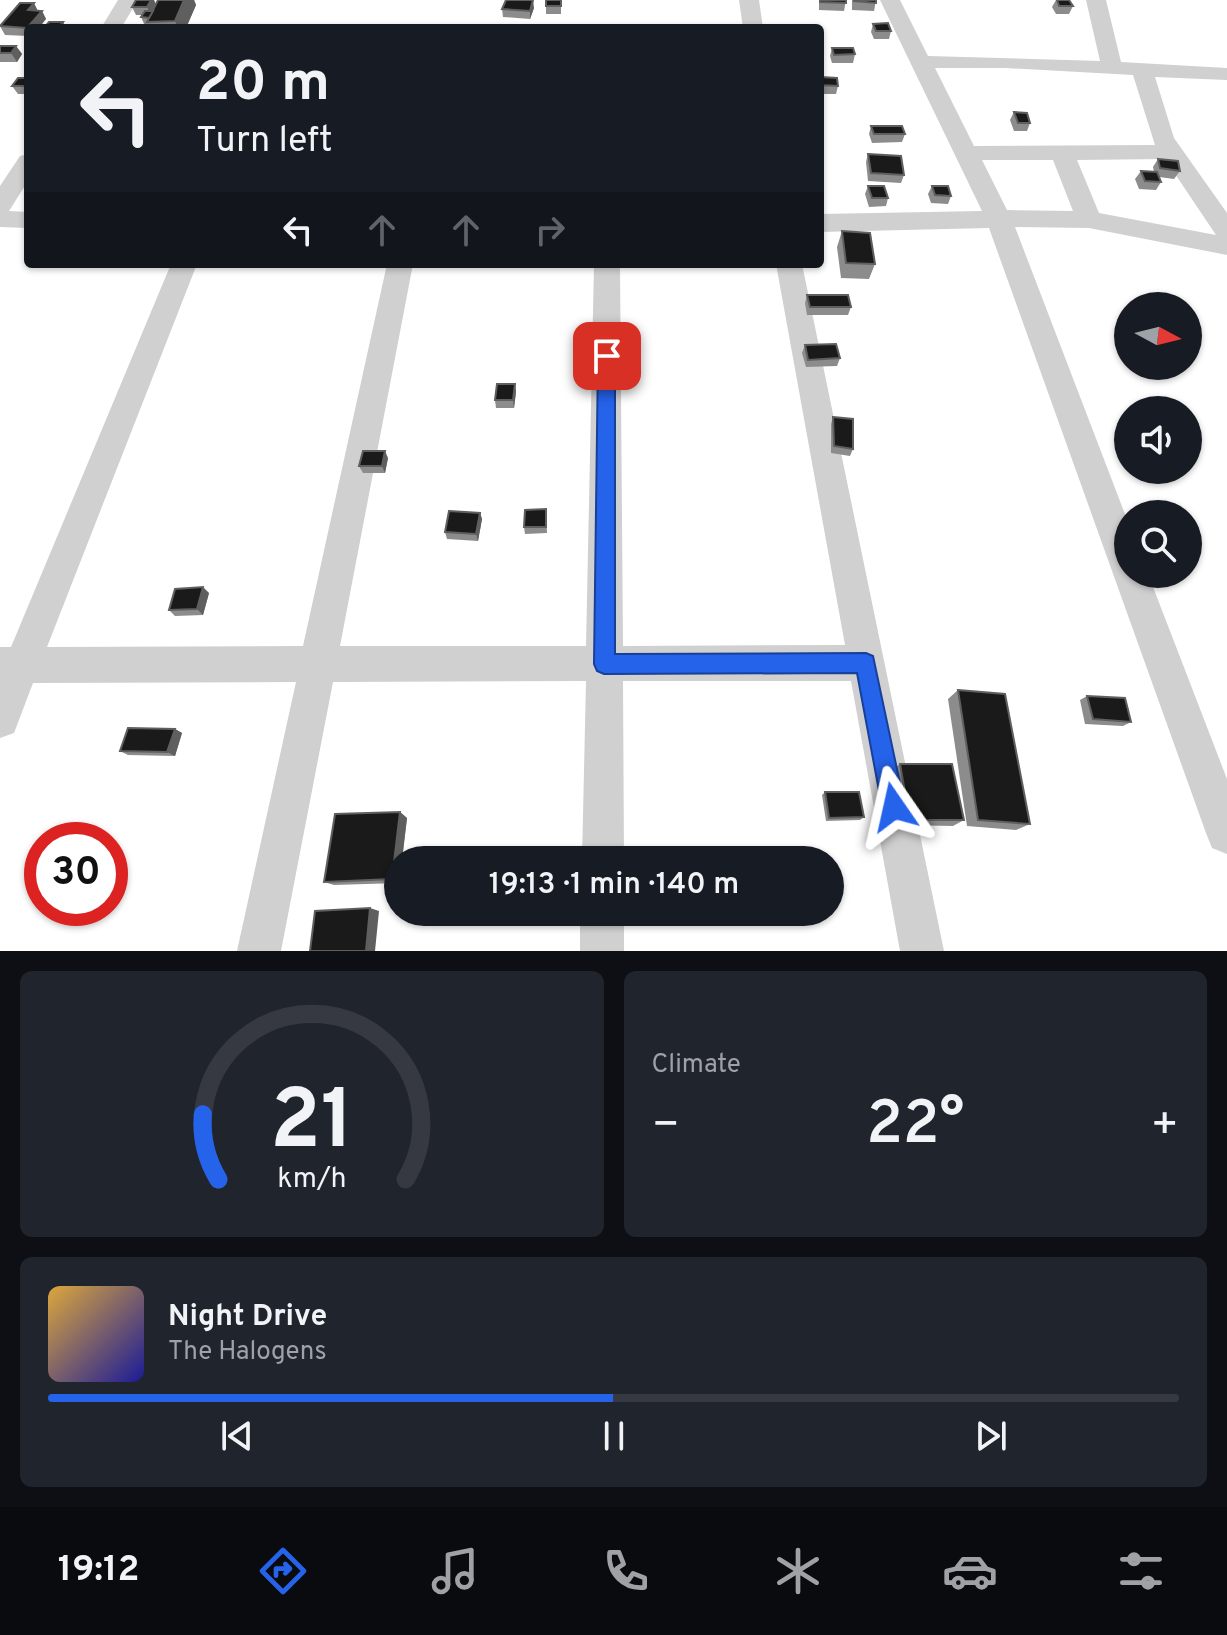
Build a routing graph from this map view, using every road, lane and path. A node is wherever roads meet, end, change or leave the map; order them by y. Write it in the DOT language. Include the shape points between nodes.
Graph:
graph roads {
  1 [pos="128,0"];
  2 [pos="750,0"];
  3 [pos="890,0"];
  4 [pos="1096,0"];
  5 [pos="113,24"];
  6 [pos="753,24"];
  7 [pos="921,62"];
  8 [pos="1112,67"];
  9 [pos="1142,69"];
  10 [pos="1227,74"];
  11 [pos="1170,152"];
  12 [pos="966,153"];
  13 [pos="1062,153"];
  14 [pos="24,167"];
  15 [pos="0,206"];
  16 [pos="0,219"];
  17 [pos="999,219"];
  18 [pos="24,220"];
  19 [pos="1089,220"];
  20 [pos="824,223"];
  21 [pos="1227,232"];
  22 [pos="1227,246"];
  23 [pos="182,268"];
  24 [pos="399,268"];
  25 [pos="607,268"];
  26 [pos="790,268"];
  27 [pos="1114,529"];
  28 [pos="1136,588"];
  29 [pos="318,663"];
  30 [pos="866,663"];
  31 [pos="604,664"];
  32 [pos="11,665"];
  33 [pos="0,719"];
  34 [pos="1227,833"];
  35 [pos="603,846"];
  36 [pos="602,926"];
  37 [pos="259,951"];
  38 [pos="602,951"];
  39 [pos="922,951"];
  1 -- 5 [label="street"];
  2 -- 6 [label="street"];
  3 -- 7 [label="street"];
  4 -- 8 [label="street"];
  7 -- 8 [label="street"];
  7 -- 12 [label="street"];
  8 -- 9 [label="street"];
  9 -- 10 [label="street"];
  9 -- 11 [label="street"];
  11 -- 13 [label="street"];
  11 -- 21 [label="street"];
  12 -- 13 [label="street"];
  12 -- 17 [label="street"];
  13 -- 19 [label="street"];
  14 -- 15 [label="street"];
  16 -- 18 [label="street"];
  17 -- 19 [label="street"];
  17 -- 20 [label="street"];
  17 -- 27 [label="street"];
  19 -- 22 [label="street"];
  23 -- 32 [label="street"];
  24 -- 29 [label="street"];
  25 -- 31 [label="street"];
  26 -- 30 [label="street"];
  28 -- 34 [label="street"];
  29 -- 31 [label="street"];
  29 -- 32 [label="street"];
  29 -- 37 [label="street"];
  30 -- 31 [label="street"];
  30 -- 39 [label="street"];
  31 -- 35 [label="street"];
  32 -- 33 [label="street"];
  36 -- 38 [label="street"];
}
